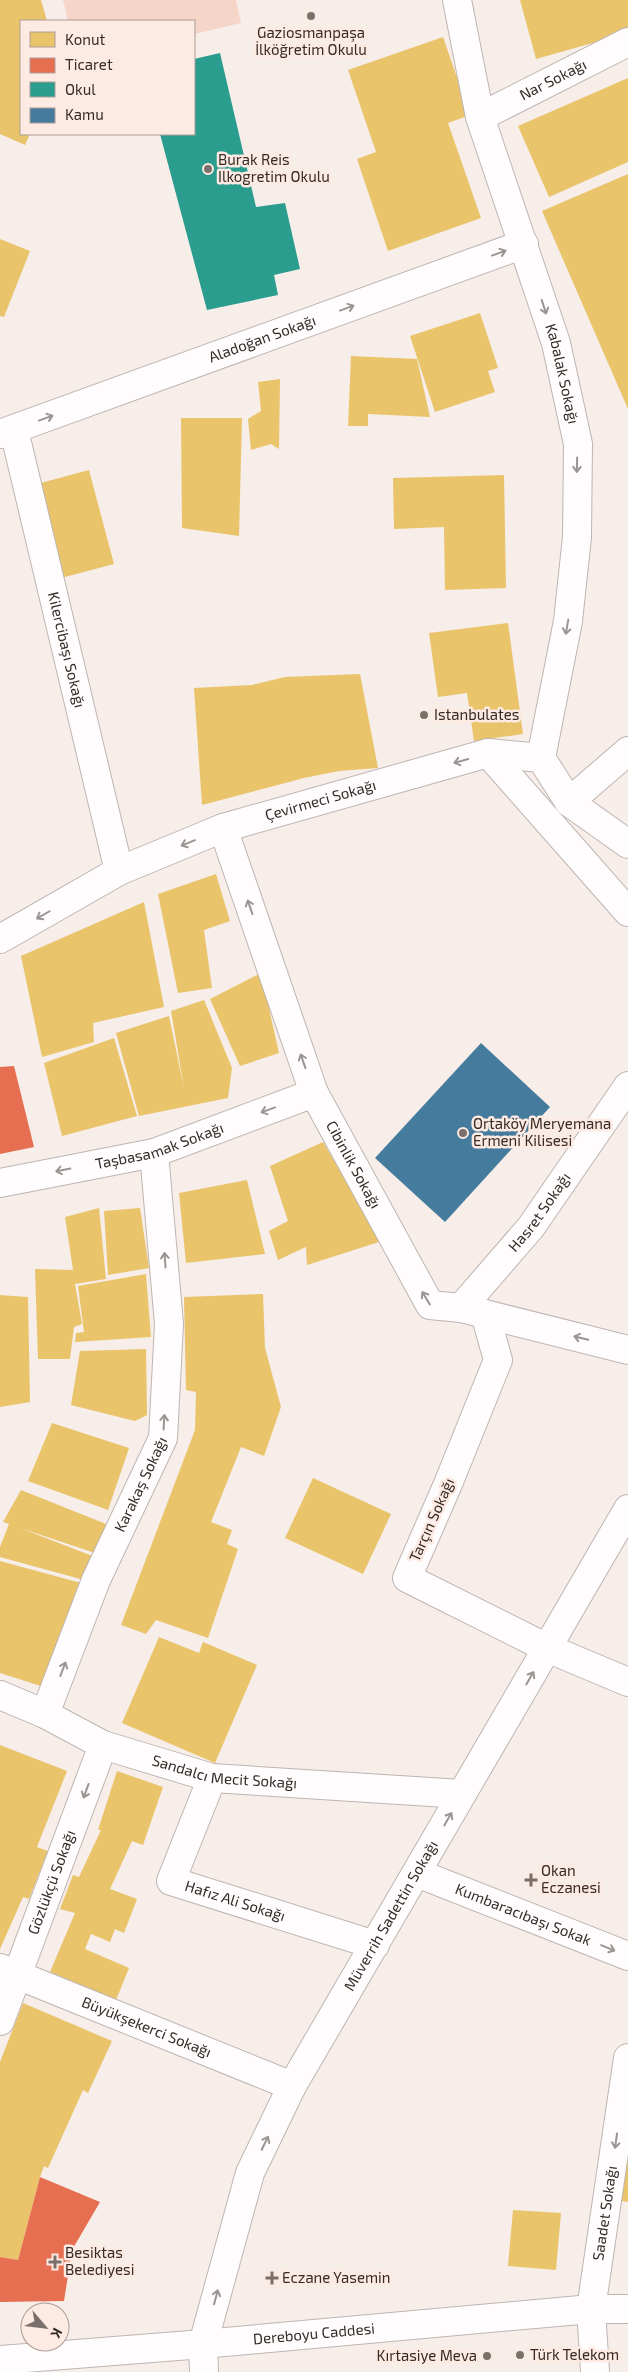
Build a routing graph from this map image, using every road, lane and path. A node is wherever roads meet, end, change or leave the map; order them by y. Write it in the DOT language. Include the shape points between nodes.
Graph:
graph roads {
  1 [pos="457,0"];
  2 [pos="628,42"];
  3 [pos="480,117"];
  4 [pos="524,244"];
  5 [pos="7,432"];
  6 [pos="628,751"];
  7 [pos="488,753"];
  8 [pos="541,758"];
  9 [pos="569,802"];
  10 [pos="223,828"];
  11 [pos="628,844"];
  12 [pos="119,871"];
  13 [pos="628,912"];
  14 [pos="0,939"];
  15 [pos="628,1086"];
  16 [pos="314,1093"];
  17 [pos="154,1153"];
  18 [pos="0,1183"];
  19 [pos="473,1311"];
  20 [pos="628,1350"];
  21 [pos="628,1509"];
  22 [pos="547,1648"];
  23 [pos="628,1682"];
  24 [pos="0,1695"];
  25 [pos="45,1714"];
  26 [pos="103,1746"];
  27 [pos="212,1778"];
  28 [pos="462,1794"];
  29 [pos="417,1873"];
  30 [pos="375,1945"];
  31 [pos="628,1956"];
  32 [pos="9,1972"];
  33 [pos="0,2021"];
  34 [pos="628,2058"];
  35 [pos="292,2086"];
  36 [pos="591,2309"];
  37 [pos="628,2309"];
  38 [pos="204,2344"];
  39 [pos="0,2360"];
  40 [pos="204,2372"];
  41 [pos="595,2372"];
  1 -- 3 [label="street, Kabalak Sokağı"];
  2 -- 3 [label="street, Nar Sokağı"];
  3 -- 4 [label="street, Kabalak Sokağı"];
  5 -- 4 [label="street, Aladoğan Sokağı, one-way"];
  4 -- 8 [label="street, Kabalak Sokağı, one-way" via="556,343 578,444 577,537 568,621"];
  5 -- 12 [label="street, Kilercibaşı Sokağı"];
  6 -- 9 [label="street"];
  7 -- 8 [label="street, Çevirmeci Sokağı"];
  7 -- 10 [label="street, Çevirmeci Sokağı, one-way"];
  7 -- 13 [label="street"];
  8 -- 9 [label="street"];
  9 -- 11 [label="street"];
  10 -- 12 [label="street, Çevirmeci Sokağı, one-way"];
  16 -- 10 [label="street, Cibinlik Sokağı, one-way"];
  12 -- 14 [label="street, Çevirmeci Sokağı, one-way"];
  15 -- 19 [label="street, Hasret Sokağı"];
  16 -- 17 [label="street, Taşbasamak Sokağı, one-way"];
  19 -- 16 [label="street, Cibinlik Sokağı, one-way" via="430,1305"];
  17 -- 18 [label="street, Taşbasamak Sokağı, one-way"];
  25 -- 17 [label="street, Karakaş Sokağı, one-way" via="96,1580 163,1438 169,1324"];
  20 -- 19 [label="street, Cibinlik Sokağı, one-way"];
  19 -- 22 [label="street, Tarçın Sokağı" via="498,1360 406,1578"];
  21 -- 22 [label="street, Müverrih Sadettin Sokağı"];
  22 -- 23 [label="street"];
  28 -- 22 [label="street, Müverrih Sadettin Sokağı, one-way"];
  24 -- 25 [label="street, Sandalcı Mecit Sokağı"];
  25 -- 26 [label="street, Sandalcı Mecit Sokağı"];
  26 -- 27 [label="street, Sandalcı Mecit Sokağı"];
  26 -- 32 [label="street, Gözlükçü Sokağı, one-way"];
  27 -- 28 [label="street, Sandalcı Mecit Sokağı"];
  27 -- 30 [label="street, Hafız Ali Sokağı" via="171,1881"];
  29 -- 28 [label="street, Müverrih Sadettin Sokağı, one-way"];
  29 -- 30 [label="street, Müverrih Sadettin Sokağı"];
  29 -- 31 [label="street, Kumbaracıbaşı Sokak, one-way"];
  30 -- 35 [label="street, Müverrih Sadettin Sokağı"];
  32 -- 33 [label="street, Gözlükçü Sokağı"];
  32 -- 35 [label="street, Büyükşekerci Sokağı"];
  34 -- 36 [label="street, Saadet Sokağı, one-way"];
  38 -- 35 [label="street, Müverrih Sadettin Sokağı, one-way" via="250,2173"];
  36 -- 37 [label="street, Dereboyu Caddesi"];
  36 -- 38 [label="street, Dereboyu Caddesi"];
  36 -- 41 [label="street, Saadet Sokağı"];
  38 -- 39 [label="street, Dereboyu Caddesi"];
  38 -- 40 [label="street, Müverrih Sadettin Sokağı"];
}
